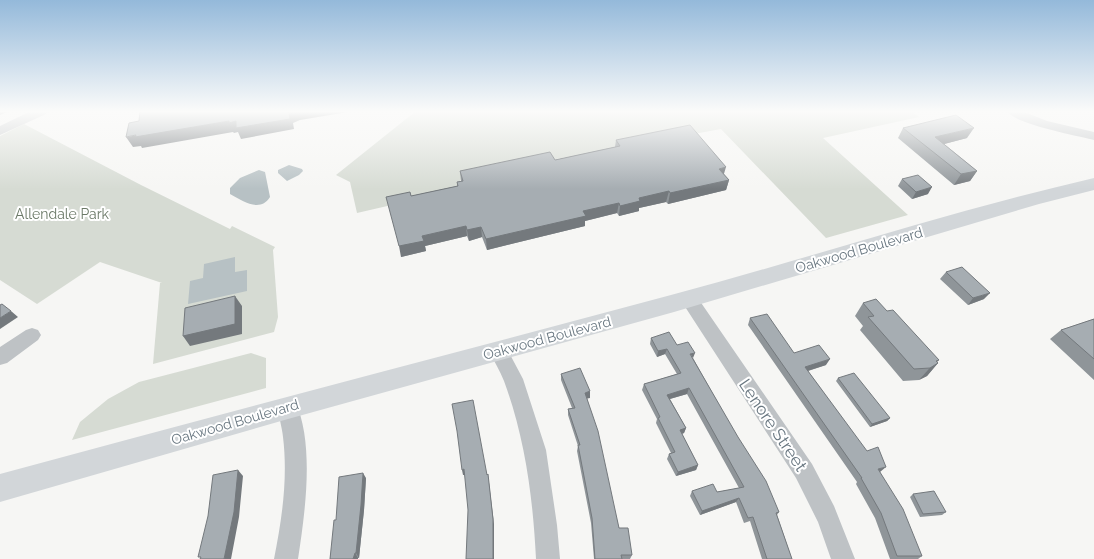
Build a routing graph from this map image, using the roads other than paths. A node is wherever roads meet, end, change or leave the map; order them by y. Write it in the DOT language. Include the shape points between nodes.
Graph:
graph roads {
  1 [pos="1094,184"];
  2 [pos="689,299"];
  3 [pos="32,334"];
  4 [pos="498,351"];
  5 [pos="0,358"];
  6 [pos="288,407"];
  7 [pos="0,488"];
  8 [pos="286,559"];
  9 [pos="548,559"];
  10 [pos="842,559"];
  1 -- 2 [label="main road, Oakwood Boulevard" via="1036,198"];
  2 -- 4 [label="main road, Oakwood Boulevard"];
  2 -- 10 [label="street, Lenore Street" via="804,471 836,536"];
  3 -- 5 [label="street"];
  4 -- 6 [label="main road, Oakwood Boulevard"];
  4 -- 9 [label="street" via="513,379 535,450"];
  6 -- 7 [label="main road, Oakwood Boulevard"];
  6 -- 8 [label="street" via="294,442 296,480 293,521"];
}
